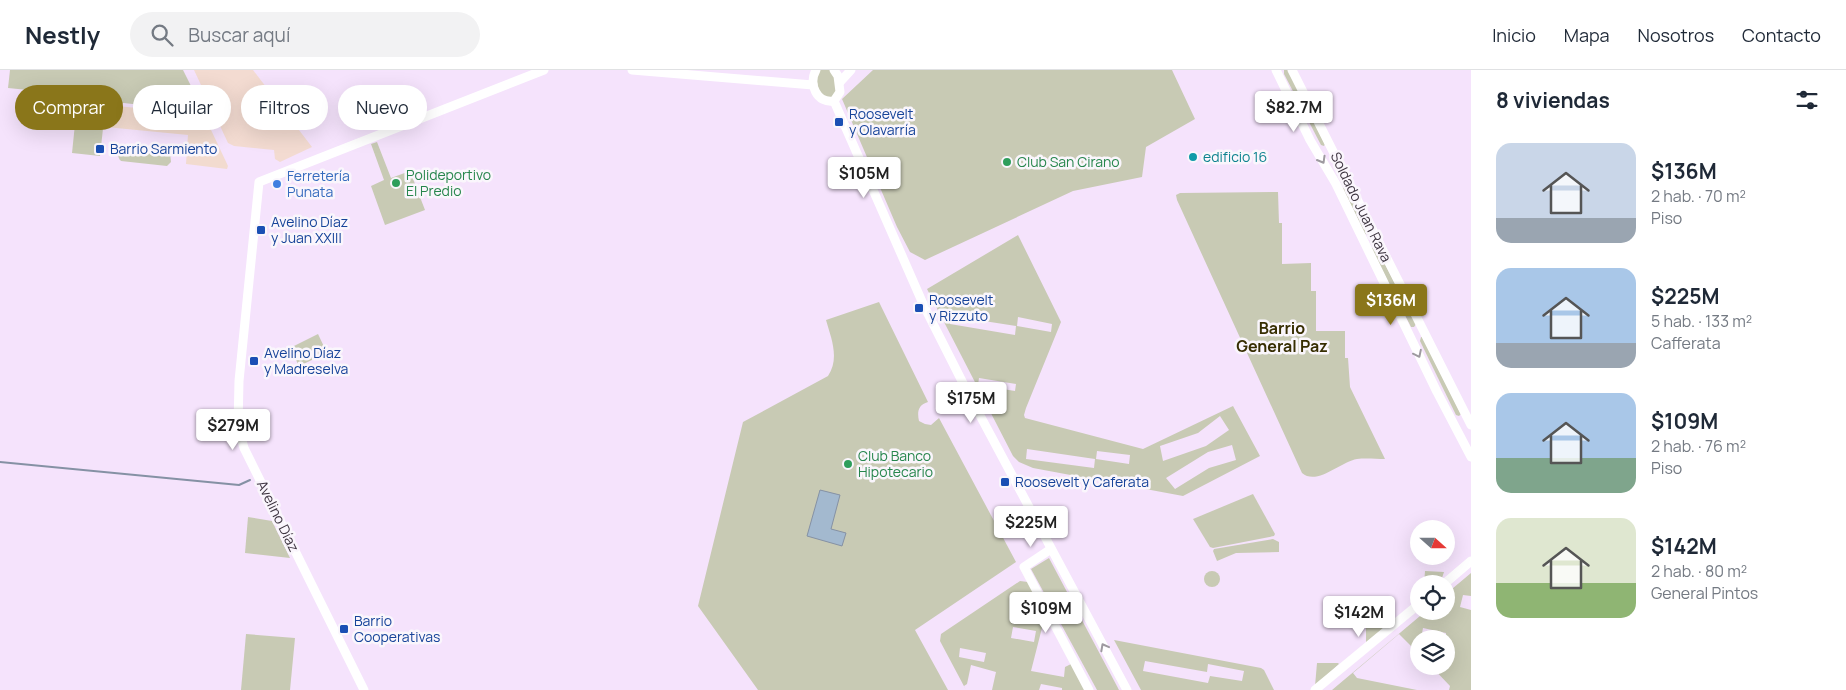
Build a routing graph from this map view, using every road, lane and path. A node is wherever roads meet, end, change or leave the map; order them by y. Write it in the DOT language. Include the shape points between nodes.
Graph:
graph roads {
  1 [pos="544,70"];
  2 [pos="632,70"];
  3 [pos="816,70"];
  4 [pos="834,70"];
  5 [pos="851,70"];
  6 [pos="1276,70"];
  7 [pos="1292,70"];
  8 [pos="840,82"];
  9 [pos="812,85"];
  10 [pos="834,101"];
  11 [pos="1471,425"];
  12 [pos="1471,457"];
  13 [pos="1051,549"];
  14 [pos="1471,562"];
  15 [pos="1455,575"];
  16 [pos="1410,611"];
  17 [pos="364,690"];
  18 [pos="1089,690"];
  19 [pos="1127,690"];
  20 [pos="1315,690"];
  1 -- 17 [label="street, Avelino Díaz" via="259,182 239,381 239,433 276,515"];
  2 -- 9 [label="street"];
  3 -- 9 [label="street"];
  4 -- 8 [label="street"];
  5 -- 8 [label="street"];
  6 -- 12 [label="street, Soldado Juan Rava, one-way"];
  7 -- 11 [label="street, Soldado Juan Rava"];
  8 -- 10 [label="street" via="840,92"];
  9 -- 10 [label="street" via="820,98"];
  10 -- 13 [label="street" via="924,306"];
  13 -- 18 [label="street" via="1024,567"];
  19 -- 13 [label="street, one-way"];
  14 -- 15 [label="street"];
  16 -- 20 [label="street"];
}
